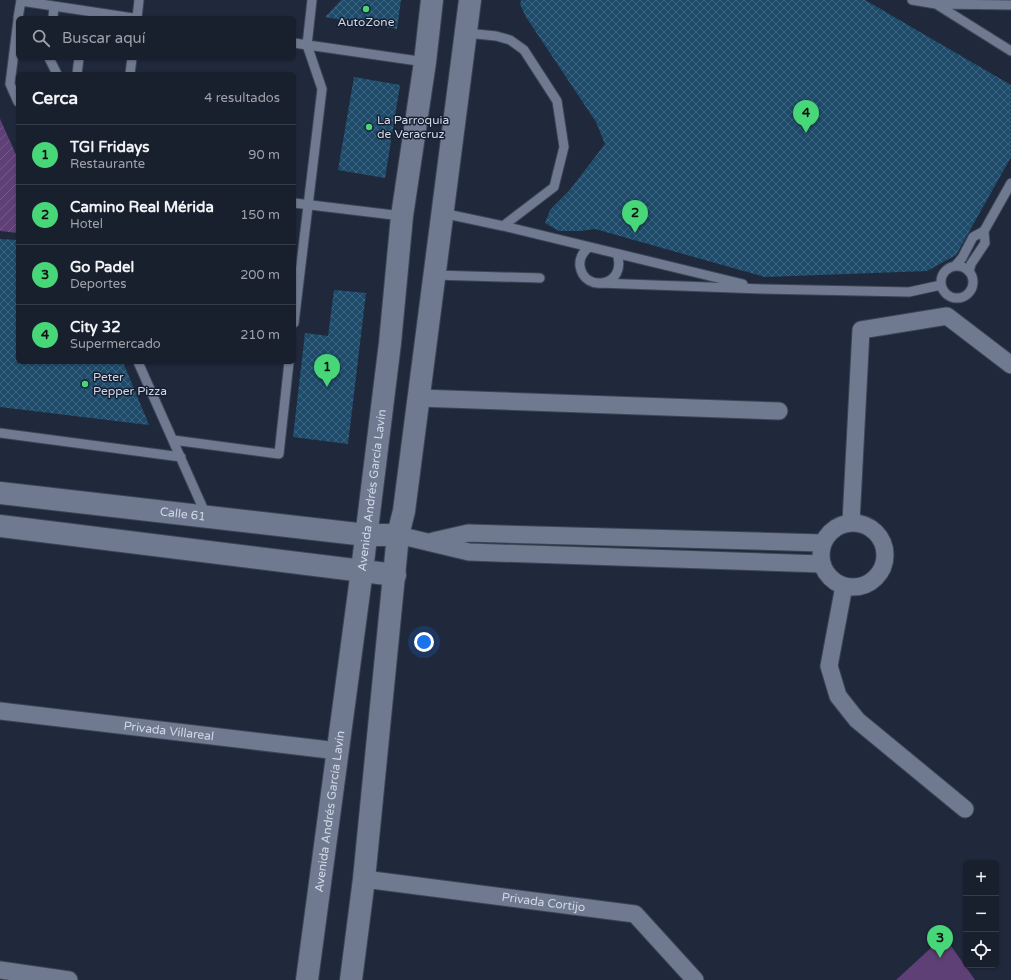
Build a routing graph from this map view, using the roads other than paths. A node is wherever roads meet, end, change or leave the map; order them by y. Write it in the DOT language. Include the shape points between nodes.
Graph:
graph roads {
  1 [pos="21,0"];
  2 [pos="139,0"];
  3 [pos="312,0"];
  4 [pos="432,0"];
  5 [pos="470,0"];
  6 [pos="912,0"];
  7 [pos="936,4"];
  8 [pos="1011,5"];
  9 [pos="54,6"];
  10 [pos="85,14"];
  11 [pos="18,16"];
  12 [pos="53,16"];
  13 [pos="109,16"];
  14 [pos="137,16"];
  15 [pos="466,33"];
  16 [pos="16,35"];
  17 [pos="296,42"];
  18 [pos="307,44"];
  19 [pos="1011,51"];
  20 [pos="49,60"];
  21 [pos="79,60"];
  22 [pos="132,60"];
  23 [pos="425,62"];
  24 [pos="56,72"];
  25 [pos="77,72"];
  26 [pos="130,72"];
  27 [pos="16,98"];
  28 [pos="1011,183"];
  29 [pos="296,202"];
  30 [pos="308,204"];
  31 [pos="442,213"];
  32 [pos="402,216"];
  33 [pos="503,226"];
  34 [pos="984,231"];
  35 [pos="589,247"];
  36 [pos="617,254"];
  37 [pos="955,266"];
  38 [pos="969,272"];
  39 [pos="434,276"];
  40 [pos="540,278"];
  41 [pos="599,284"];
  42 [pos="941,285"];
  43 [pos="762,289"];
  44 [pos="296,306"];
  45 [pos="139,364"];
  46 [pos="289,364"];
  47 [pos="1011,365"];
  48 [pos="418,398"];
  49 [pos="779,411"];
  50 [pos="0,433"];
  51 [pos="173,440"];
  52 [pos="181,457"];
  53 [pos="0,493"];
  54 [pos="207,516"];
  55 [pos="850,522"];
  56 [pos="0,526"];
  57 [pos="366,535"];
  58 [pos="398,535"];
  59 [pos="431,542"];
  60 [pos="822,543"];
  61 [pos="822,564"];
  62 [pos="362,570"];
  63 [pos="395,575"];
  64 [pos="844,586"];
  65 [pos="0,711"];
  66 [pos="338,751"];
  67 [pos="965,809"];
  68 [pos="364,879"];
  69 [pos="0,970"];
  70 [pos="69,980"];
  71 [pos="306,980"];
  72 [pos="351,980"];
  73 [pos="696,980"];
  1 -- 9 [label="lane"];
  1 -- 11 [label="lane"];
  2 -- 14 [label="lane"];
  3 -- 18 [label="lane"];
  4 -- 23 [label="main road, Avenida Andrés García Lavín"];
  5 -- 15 [label="main road"];
  6 -- 7 [label="lane"];
  7 -- 8 [label="lane"];
  7 -- 19 [label="lane"];
  9 -- 10 [label="lane"];
  9 -- 12 [label="lane"];
  10 -- 13 [label="lane"];
  15 -- 31 [label="main road"];
  15 -- 33 [label="lane" via="510,40 524,50 557,101 564,147 554,187"];
  16 -- 27 [label="lane" via="10,84"];
  17 -- 18 [label="lane"];
  18 -- 23 [label="lane"];
  18 -- 30 [label="lane" via="322,89"];
  20 -- 24 [label="lane"];
  21 -- 25 [label="lane"];
  22 -- 26 [label="lane"];
  23 -- 32 [label="main road, Avenida Andrés García Lavín"];
  28 -- 34 [label="lane"];
  29 -- 30 [label="lane"];
  30 -- 32 [label="lane"];
  30 -- 44 [label="lane"];
  31 -- 33 [label="lane"];
  31 -- 39 [label="main road"];
  32 -- 57 [label="main road, Avenida Andrés García Lavín" via="390,343"];
  33 -- 35 [label="lane"];
  34 -- 37 [label="lane" via="974,237"];
  34 -- 38 [label="lane" via="985,243"];
  35 -- 36 [label="lane"];
  35 -- 41 [label="lane" via="581,256 581,269 587,279"];
  36 -- 41 [label="lane" via="620,261 617,275"];
  36 -- 43 [label="lane"];
  37 -- 38 [label="lane"];
  37 -- 42 [label="lane" via="946,271"];
  38 -- 42 [label="lane" via="972,287 970,292 961,297 946,294"];
  39 -- 40 [label="lane"];
  39 -- 48 [label="main road"];
  41 -- 43 [label="lane"];
  42 -- 43 [label="lane" via="909,292"];
  45 -- 51 [label="lane"];
  46 -- 51 [label="lane" via="279,454"];
  47 -- 55 [label="street" via="947,316 861,330"];
  48 -- 49 [label="street"];
  48 -- 58 [label="main road" via="404,511"];
  50 -- 52 [label="lane"];
  51 -- 52 [label="lane"];
  52 -- 54 [label="lane"];
  53 -- 54 [label="main road, Calle 61"];
  54 -- 57 [label="main road, Calle 61"];
  55 -- 60 [label="street" via="833,528"];
  55 -- 64 [label="street" via="870,527 884,542 886,553 881,572 874,580 854,587"];
  56 -- 62 [label="main road"];
  57 -- 58 [label="main road, Calle 61"];
  57 -- 62 [label="main road, Avenida Andrés García Lavín"];
  58 -- 59 [label="street"];
  58 -- 63 [label="main road"];
  59 -- 60 [label="street" via="468,533"];
  59 -- 61 [label="street" via="469,552"];
  60 -- 61 [label="street"];
  61 -- 64 [label="street" via="827,574"];
  62 -- 63 [label="main road"];
  62 -- 66 [label="main road, Avenida Andrés García Lavín"];
  63 -- 68 [label="main road"];
  64 -- 67 [label="street" via="830,666 838,696 858,720"];
  65 -- 66 [label="street, Privada Villareal"];
  66 -- 71 [label="main road, Avenida Andrés García Lavín"];
  68 -- 72 [label="main road"];
  68 -- 73 [label="street, Privada Cortijo" via="635,914"];
  69 -- 70 [label="street"];
}
